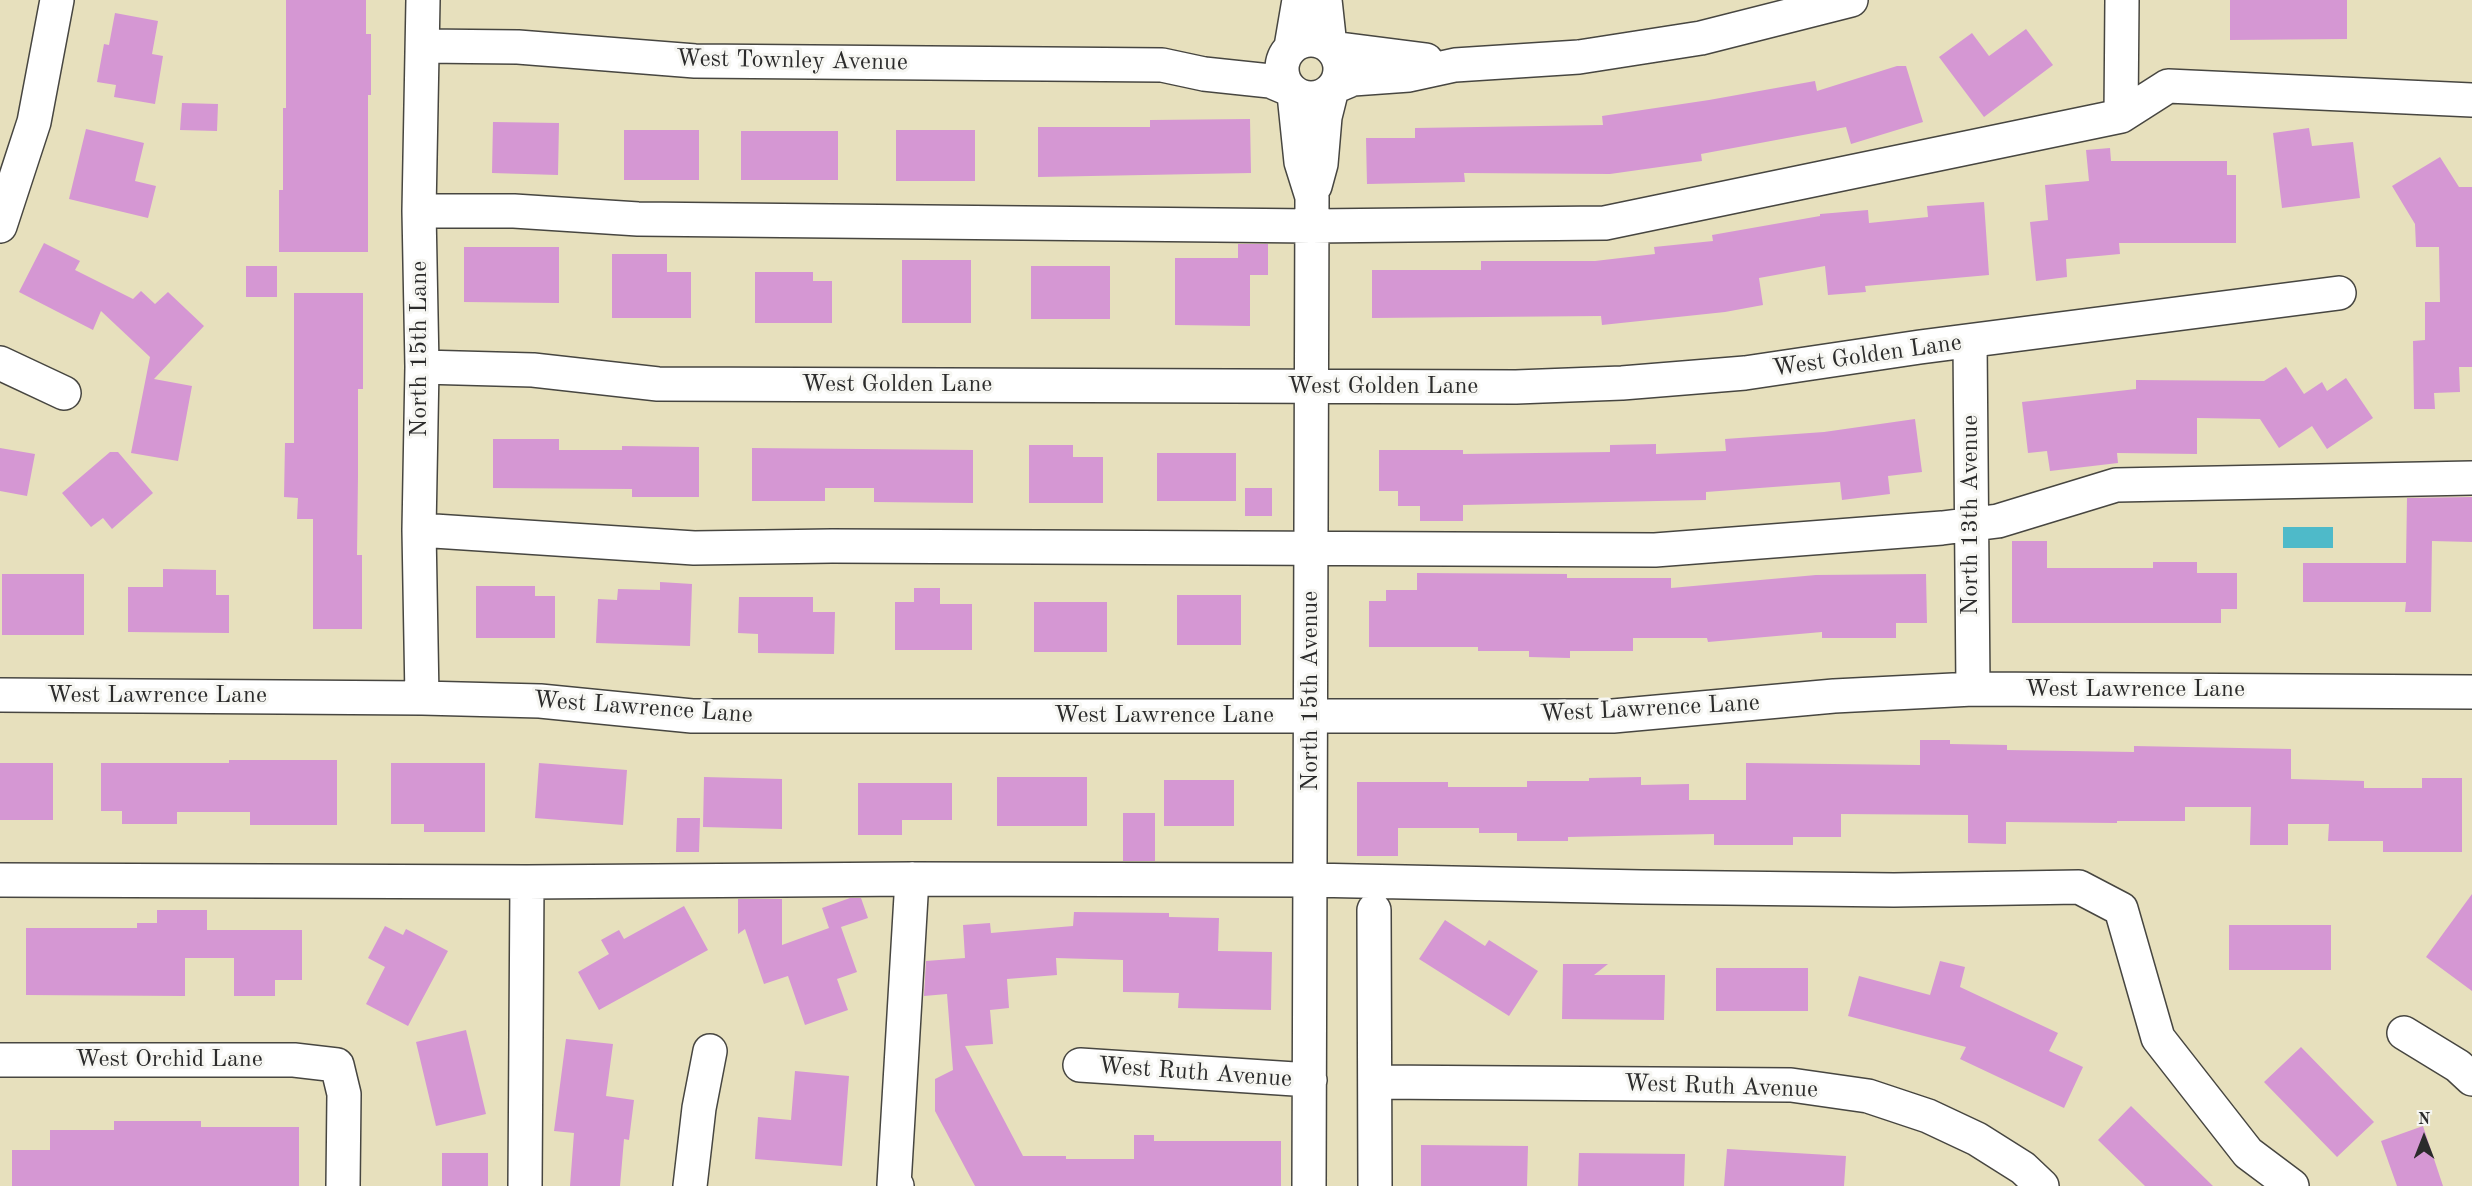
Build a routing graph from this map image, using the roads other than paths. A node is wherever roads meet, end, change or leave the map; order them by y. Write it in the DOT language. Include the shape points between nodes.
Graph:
graph roads {
  1 [pos="57,0"];
  2 [pos="423,0"];
  3 [pos="1299,0"];
  4 [pos="1325,0"];
  5 [pos="1851,0"];
  6 [pos="2122,0"];
  7 [pos="423,46"];
  8 [pos="1331,47"];
  9 [pos="1288,51"];
  10 [pos="1162,65"];
  11 [pos="1455,65"];
  12 [pos="1333,88"];
  13 [pos="1292,92"];
  14 [pos="2472,100"];
  15 [pos="2121,116"];
  16 [pos="419,211"];
  17 [pos="1312,212"];
  18 [pos="0,226"];
  19 [pos="2339,293"];
  20 [pos="1970,341"];
  21 [pos="0,363"];
  22 [pos="422,368"];
  23 [pos="1312,386"];
  24 [pos="64,393"];
  25 [pos="2472,478"];
  26 [pos="1972,524"];
  27 [pos="420,530"];
  28 [pos="1312,549"];
  29 [pos="1972,689"];
  30 [pos="2472,692"];
  31 [pos="0,695"];
  32 [pos="422,698"];
  33 [pos="1311,716"];
  34 [pos="912,879"];
  35 [pos="0,880"];
  36 [pos="1310,880"];
  37 [pos="527,882"];
  38 [pos="1374,910"];
  39 [pos="2404,1033"];
  40 [pos="710,1051"];
  41 [pos="0,1060"];
  42 [pos="1080,1065"];
  43 [pos="2472,1079"];
  44 [pos="1310,1080"];
  45 [pos="1375,1082"];
  46 [pos="343,1186"];
  47 [pos="525,1186"];
  48 [pos="690,1186"];
  49 [pos="897,1186"];
  50 [pos="1309,1186"];
  51 [pos="1375,1186"];
  52 [pos="2042,1186"];
  53 [pos="2292,1186"];
  1 -- 18 [label="street" via="34,122"];
  2 -- 7 [label="street, North 15th Lane"];
  3 -- 9 [label="street, North 15th Avenue"];
  4 -- 8 [label="street, North 15th Avenue"];
  5 -- 11 [label="street" via="1701,38 1580,57"];
  6 -- 15 [label="street"];
  7 -- 10 [label="street, West Townley Avenue" via="518,47 695,61"];
  7 -- 16 [label="street, North 15th Lane"];
  8 -- 9 [label="street" via="1322,41 1306,40"];
  8 -- 11 [label="street"];
  8 -- 12 [label="street, North 15th Avenue" via="1340,63 1339,80"];
  9 -- 10 [label="street, West Townley Avenue" via="1253,58 1197,56"];
  9 -- 13 [label="street, North 15th Avenue" via="1281,72"];
  10 -- 13 [label="street, West Townley Avenue" via="1204,75 1270,81"];
  11 -- 12 [label="street" via="1409,75 1353,79"];
  12 -- 13 [label="street" via="1313,98"];
  12 -- 17 [label="street, North 15th Avenue" via="1324,117"];
  13 -- 17 [label="street, North 15th Avenue"];
  14 -- 15 [label="street" via="2168,86"];
  15 -- 17 [label="street" via="1605,223"];
  16 -- 17 [label="street" via="514,211 638,219"];
  16 -- 22 [label="street, North 15th Lane"];
  17 -- 23 [label="street, North 15th Avenue"];
  19 -- 20 [label="street, West Golden Lane"];
  20 -- 23 [label="street, West Golden Lane" via="1745,373 1622,383"];
  20 -- 26 [label="street, North 13th Avenue"];
  21 -- 24 [label="street"];
  22 -- 23 [label="street, West Golden Lane" via="533,370 658,384"];
  22 -- 27 [label="street, North 15th Lane"];
  23 -- 28 [label="street, North 15th Avenue"];
  25 -- 26 [label="street" via="2116,485 1998,521"];
  26 -- 28 [label="street" via="1655,550"];
  26 -- 29 [label="street, North 13th Avenue"];
  27 -- 28 [label="street" via="694,548"];
  27 -- 32 [label="street, North 15th Lane"];
  28 -- 33 [label="street, North 15th Avenue"];
  29 -- 30 [label="street, West Lawrence Lane"];
  29 -- 33 [label="street, West Lawrence Lane" via="1834,696 1613,716"];
  31 -- 32 [label="street, West Lawrence Lane"];
  32 -- 33 [label="street, West Lawrence Lane" via="540,701 692,716"];
  33 -- 36 [label="street, North 15th Avenue"];
  34 -- 36 [label="street"];
  34 -- 37 [label="street"];
  34 -- 49 [label="street" via="894,1185"];
  35 -- 37 [label="street"];
  36 -- 44 [label="street, North 15th Avenue"];
  36 -- 53 [label="street" via="1894,890 2079,887 2121,909 2158,1038 2248,1153"];
  37 -- 47 [label="street"];
  38 -- 45 [label="street"];
  39 -- 43 [label="street"];
  40 -- 48 [label="street"];
  41 -- 46 [label="street, West Orchid Lane" via="294,1060 338,1065 345,1094"];
  42 -- 44 [label="street, West Ruth Avenue"];
  44 -- 50 [label="street, North 15th Avenue"];
  45 -- 51 [label="street"];
  45 -- 52 [label="street, West Ruth Avenue" via="1791,1085 1868,1096 1928,1116 1977,1139 2023,1168"];
}
